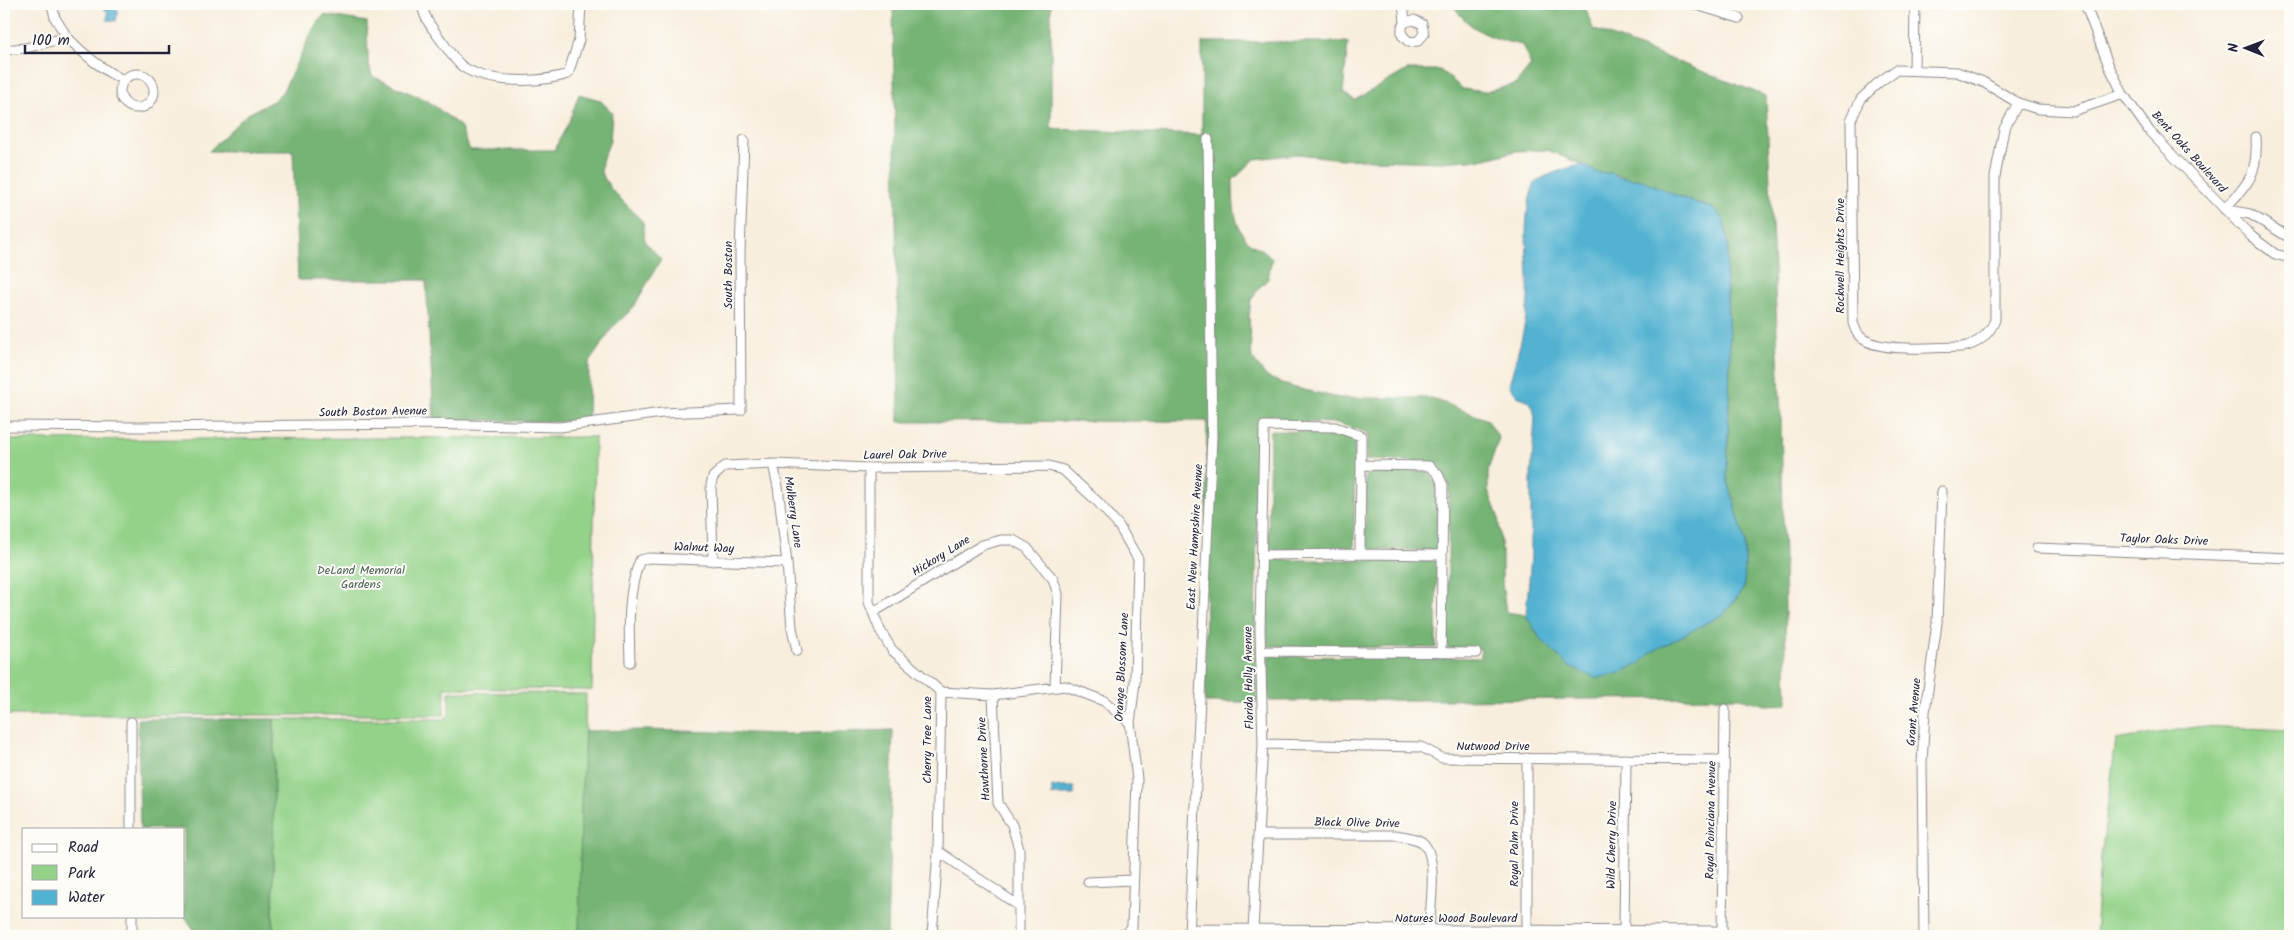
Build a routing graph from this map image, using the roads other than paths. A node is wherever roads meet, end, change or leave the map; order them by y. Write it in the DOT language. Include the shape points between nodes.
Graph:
graph roads {
  1 [pos="52,4"];
  2 [pos="422,4"];
  3 [pos="581,4"];
  4 [pos="1403,4"];
  5 [pos="1693,4"];
  6 [pos="1915,4"];
  7 [pos="2085,4"];
  8 [pos="1739,18"];
  9 [pos="1405,22"];
  10 [pos="67,37"];
  11 [pos="4,50"];
  12 [pos="1914,70"];
  13 [pos="123,80"];
  14 [pos="2123,94"];
  15 [pos="2018,103"];
  16 [pos="2256,137"];
  17 [pos="744,140"];
  18 [pos="1208,140"];
  19 [pos="2224,209"];
  20 [pos="2290,238"];
  21 [pos="2290,258"];
  22 [pos="741,410"];
  23 [pos="4,426"];
  24 [pos="773,464"];
  25 [pos="1361,465"];
  26 [pos="870,468"];
  27 [pos="1942,491"];
  28 [pos="1098,502"];
  29 [pos="2037,548"];
  30 [pos="1360,554"];
  31 [pos="1262,555"];
  32 [pos="1442,555"];
  33 [pos="2290,558"];
  34 [pos="713,561"];
  35 [pos="787,563"];
  36 [pos="874,612"];
  37 [pos="797,651"];
  38 [pos="1262,651"];
  39 [pos="1441,653"];
  40 [pos="1476,653"];
  41 [pos="630,662"];
  42 [pos="1055,687"];
  43 [pos="941,692"];
  44 [pos="993,695"];
  45 [pos="1725,710"];
  46 [pos="131,722"];
  47 [pos="1130,723"];
  48 [pos="1263,744"];
  49 [pos="1527,758"];
  50 [pos="1626,759"];
  51 [pos="1724,760"];
  52 [pos="131,828"];
  53 [pos="1259,835"];
  54 [pos="938,851"];
  55 [pos="1133,880"];
  56 [pos="1088,882"];
  57 [pos="1019,906"];
  58 [pos="132,918"];
  59 [pos="1253,930"];
  60 [pos="1429,930"];
  61 [pos="1527,930"];
  62 [pos="1624,931"];
  63 [pos="1722,931"];
  64 [pos="1189,933"];
  65 [pos="132,936"];
  66 [pos="932,936"];
  67 [pos="1019,936"];
  68 [pos="1117,936"];
  69 [pos="1924,936"];
  1 -- 10 [label="street" via="54,18"];
  2 -- 3 [label="street" via="423,17 462,66 476,74 530,81 568,74 579,40"];
  4 -- 9 [label="street"];
  5 -- 8 [label="street"];
  6 -- 12 [label="street"];
  7 -- 14 [label="street, Bent Oaks Boulevard"];
  10 -- 11 [label="street"];
  10 -- 13 [label="street" via="85,56"];
  12 -- 15 [label="street, Rockwell Heights Drive" via="1957,72 1983,82"];
  12 -- 15 [label="street, Rockwell Heights Drive" via="1896,70 1878,82 1861,99 1851,120 1853,323 1862,339 1884,347 1968,346 1974,345 1991,330 1995,320 1995,177 2004,129"];
  14 -- 15 [label="street, Rockwell Heights Drive" via="2073,111"];
  14 -- 19 [label="street, Bent Oaks Boulevard" via="2150,132"];
  16 -- 19 [label="street" via="2258,160 2247,185"];
  17 -- 22 [label="street, South Boston" via="740,253"];
  18 -- 64 [label="street, East New Hampshire Avenue" via="1212,437"];
  19 -- 20 [label="street, Bent Oaks Boulevard" via="2250,214"];
  19 -- 21 [label="street, Bent Oaks Boulevard" via="2275,254"];
  22 -- 23 [label="street, South Boston Avenue" via="662,413 560,427 417,424"];
  24 -- 26 [label="street, Laurel Oak Drive"];
  24 -- 34 [label="street, Laurel Oak Drive" via="725,466 713,476"];
  24 -- 35 [label="street, Mulberry Lane"];
  25 -- 30 [label="street"];
  25 -- 31 [label="street, Florida Holly Avenue" via="1361,436 1336,428 1264,426"];
  25 -- 32 [label="street" via="1429,466 1438,474 1443,485"];
  26 -- 28 [label="street, Laurel Oak Drive" via="1049,466 1063,470"];
  26 -- 36 [label="street, Cherry Tree Lane" via="869,602"];
  27 -- 69 [label="street, Grant Avenue" via="1937,624 1925,712 1922,764"];
  28 -- 47 [label="street, Orange Blossom Lane" via="1119,526 1138,559 1135,682"];
  29 -- 33 [label="street, Taylor Oaks Drive"];
  30 -- 31 [label="street"];
  30 -- 32 [label="street"];
  31 -- 38 [label="street, Florida Holly Avenue"];
  32 -- 39 [label="street"];
  34 -- 35 [label="street, Walnut Way"];
  34 -- 41 [label="street, Walnut Way" via="640,560 634,576 629,620"];
  35 -- 37 [label="street"];
  36 -- 42 [label="street, Hickory Lane" via="982,546 1014,540 1027,548 1053,579 1058,594"];
  36 -- 43 [label="street, Cherry Tree Lane" via="892,650"];
  38 -- 39 [label="street"];
  38 -- 48 [label="street, Florida Holly Avenue"];
  39 -- 40 [label="street"];
  42 -- 44 [label="street"];
  42 -- 47 [label="street" via="1074,689 1104,701"];
  43 -- 44 [label="street"];
  43 -- 54 [label="street, Cherry Tree Lane"];
  44 -- 57 [label="street, Hawthorne Drive" via="998,803 1012,825 1018,849"];
  45 -- 51 [label="street, Royal Poinciana Avenue"];
  46 -- 52 [label="street"];
  47 -- 55 [label="street, Orange Blossom Lane" via="1137,779"];
  48 -- 49 [label="street, Nutwood Drive" via="1421,747 1442,758"];
  48 -- 53 [label="street, Florida Holly Avenue"];
  49 -- 50 [label="street, Nutwood Drive"];
  49 -- 61 [label="street, Royal Palm Drive"];
  50 -- 51 [label="street, Nutwood Drive"];
  50 -- 62 [label="street, Wild Cherry Drive"];
  51 -- 63 [label="street, Royal Poinciana Avenue"];
  53 -- 59 [label="street, Florida Holly Avenue"];
  53 -- 60 [label="street, Black Olive Drive" via="1395,835 1414,838 1423,844 1432,870"];
  54 -- 57 [label="street"];
  54 -- 66 [label="street, Cherry Tree Lane"];
  55 -- 56 [label="street"];
  55 -- 68 [label="street, Orange Blossom Lane" via="1132,927 1127,933"];
  57 -- 67 [label="street, Hawthorne Drive"];
  58 -- 65 [label="street"];
  59 -- 60 [label="street, Natures Wood Boulevard"];
  59 -- 64 [label="street, Natures Wood Boulevard"];
  60 -- 61 [label="street, Natures Wood Boulevard"];
  61 -- 62 [label="street, Natures Wood Boulevard"];
  62 -- 63 [label="street, Natures Wood Boulevard"];
}
